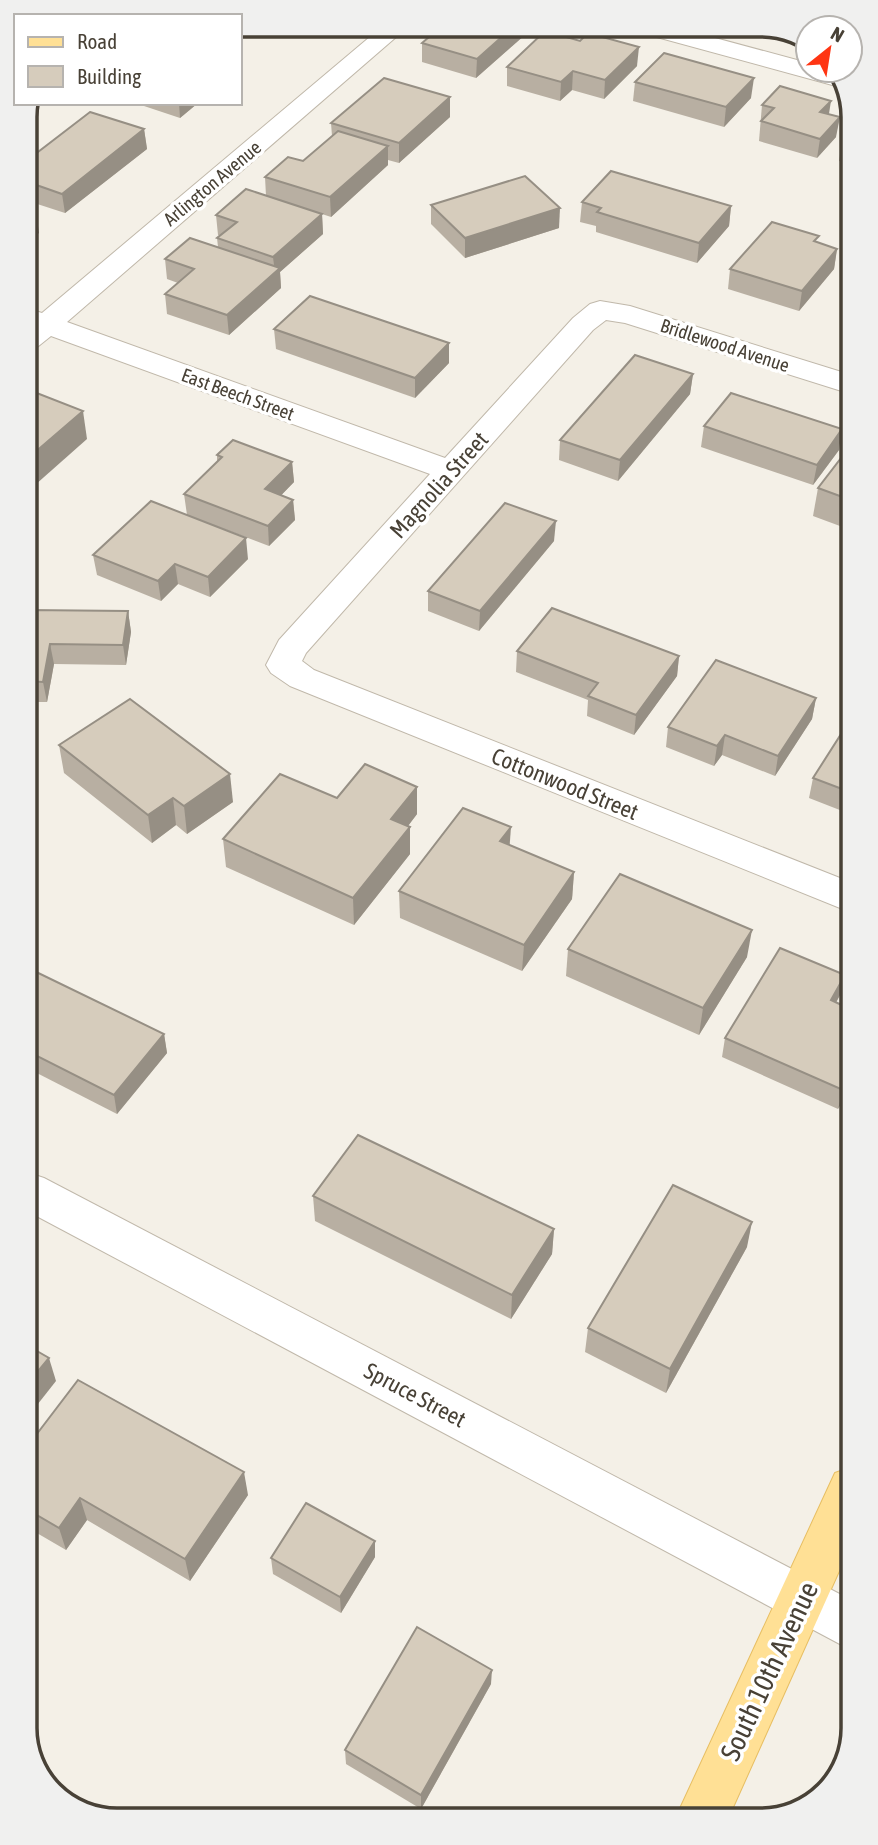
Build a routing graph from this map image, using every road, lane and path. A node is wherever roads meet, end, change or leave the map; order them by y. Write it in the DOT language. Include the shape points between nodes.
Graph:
graph roads {
  1 [pos="384,37"];
  2 [pos="684,37"];
  3 [pos="794,67"];
  4 [pos="600,310"];
  5 [pos="37,324"];
  6 [pos="37,330"];
  7 [pos="841,382"];
  8 [pos="451,471"];
  9 [pos="283,665"];
  10 [pos="841,894"];
  11 [pos="37,1195"];
  12 [pos="841,1513"];
  13 [pos="801,1601"];
  14 [pos="841,1621"];
  15 [pos="705,1808"];
  1 -- 5 [label="street, Arlington Avenue"];
  2 -- 3 [label="street"];
  4 -- 7 [label="street, Bridlewood Avenue" via="630,315"];
  4 -- 8 [label="street, Magnolia Street"];
  6 -- 8 [label="street, East Beech Street"];
  8 -- 9 [label="street, Magnolia Street" via="291,648"];
  9 -- 10 [label="street, Cottonwood Street" via="302,678"];
  11 -- 13 [label="street, Spruce Street"];
  12 -- 13 [label="main road, South 10th Avenue"];
  13 -- 14 [label="street, Spruce Street"];
  13 -- 15 [label="main road, South 10th Avenue"];
}
